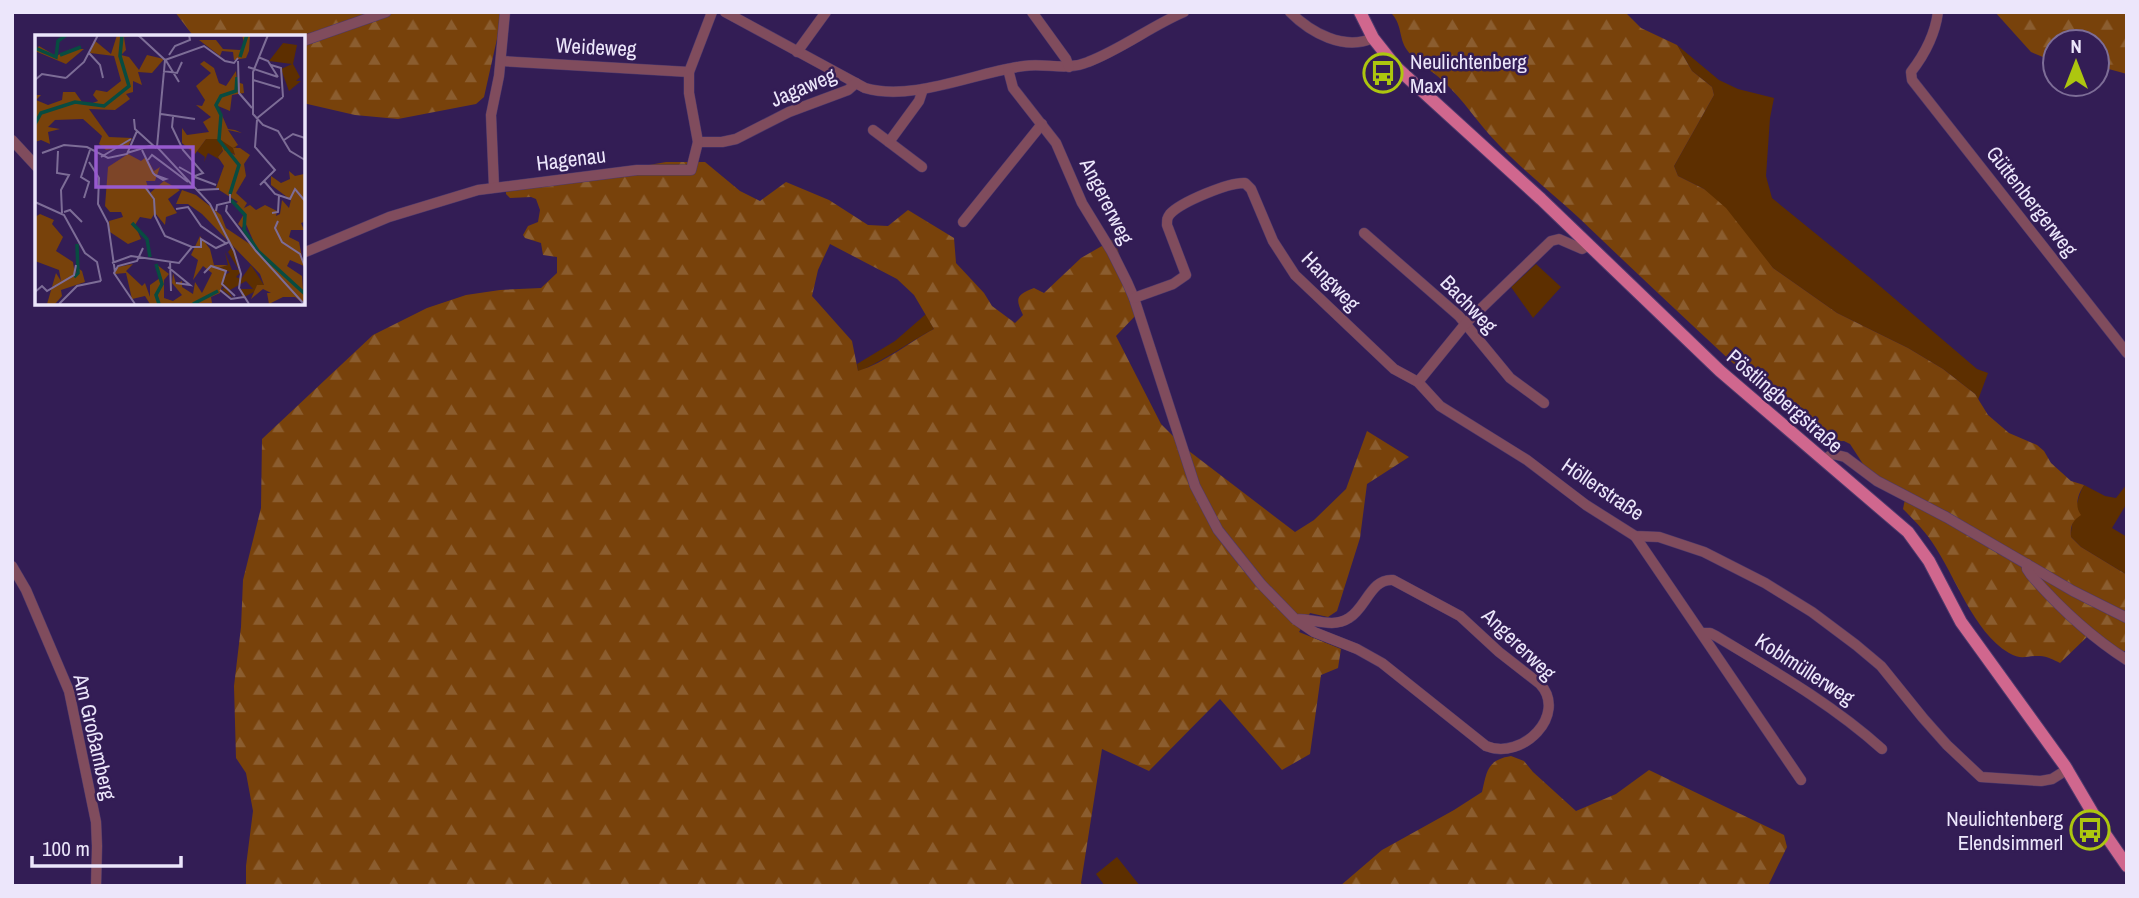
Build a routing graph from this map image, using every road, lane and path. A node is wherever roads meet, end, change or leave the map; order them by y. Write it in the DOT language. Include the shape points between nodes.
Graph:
graph roads {
  1 [pos="386,12"];
  2 [pos="505,12"];
  3 [pos="712,12"];
  4 [pos="725,12"];
  5 [pos="826,12"];
  6 [pos="1032,12"];
  7 [pos="1184,12"];
  8 [pos="1290,12"];
  9 [pos="1360,12"];
  10 [pos="1938,12"];
  11 [pos="1374,38"];
  12 [pos="304,41"];
  13 [pos="797,52"];
  14 [pos="501,61"];
  15 [pos="1069,67"];
  16 [pos="1008,69"];
  17 [pos="689,72"];
  18 [pos="856,83"];
  19 [pos="923,89"];
  20 [pos="1042,124"];
  21 [pos="873,130"];
  22 [pos="12,140"];
  23 [pos="698,142"];
  24 [pos="889,142"];
  25 [pos="35,165"];
  26 [pos="922,167"];
  27 [pos="1245,183"];
  28 [pos="494,187"];
  29 [pos="963,222"];
  30 [pos="1364,233"];
  31 [pos="1589,245"];
  32 [pos="304,253"];
  33 [pos="1135,298"];
  34 [pos="1466,323"];
  35 [pos="2127,353"];
  36 [pos="1418,382"];
  37 [pos="1544,403"];
  38 [pos="1823,460"];
  39 [pos="1635,536"];
  40 [pos="2027,564"];
  41 [pos="12,566"];
  42 [pos="2127,618"];
  43 [pos="1295,619"];
  44 [pos="1702,633"];
  45 [pos="2127,660"];
  46 [pos="1882,749"];
  47 [pos="2068,769"];
  48 [pos="1801,780"];
  49 [pos="2127,866"];
  50 [pos="96,886"];
  1 -- 12 [label="street"];
  2 -- 14 [label="street"];
  3 -- 17 [label="street"];
  4 -- 13 [label="street"];
  5 -- 13 [label="street"];
  6 -- 15 [label="street"];
  7 -- 15 [label="street" via="1095,59"];
  8 -- 11 [label="street" via="1336,41 1361,43"];
  9 -- 11 [label="main road, Pöstlingbergstraße"];
  10 -- 35 [label="street, Güttenbergerweg" via="1930,41 1911,72 1912,80"];
  11 -- 31 [label="main road, Pöstlingbergstraße" via="1396,67"];
  13 -- 18 [label="street"];
  14 -- 17 [label="street, Weideweg"];
  14 -- 28 [label="street" via="491,116"];
  15 -- 16 [label="street"];
  16 -- 19 [label="street, Jagaweg"];
  16 -- 20 [label="street, Angererweg" via="1013,88"];
  17 -- 23 [label="street"];
  18 -- 19 [label="street, Jagaweg" via="876,90"];
  18 -- 23 [label="street, Jagaweg" via="736,139"];
  19 -- 24 [label="street" via="919,102"];
  20 -- 29 [label="street"];
  20 -- 33 [label="street, Angererweg"];
  21 -- 24 [label="street"];
  22 -- 25 [label="street"];
  23 -- 28 [label="street, Hagenau" via="691,170 637,170"];
  24 -- 26 [label="street"];
  27 -- 33 [label="street, Angererweg" via="1205,193 1172,212 1167,225 1186,275"];
  27 -- 36 [label="street, Hangweg" via="1295,275 1394,369"];
  28 -- 32 [label="street, Hagenau" via="389,217"];
  30 -- 34 [label="street, Bachweg"];
  31 -- 34 [label="street" via="1582,249 1559,239 1551,241"];
  31 -- 38 [label="main road, Pöstlingbergstraße" via="1720,371"];
  33 -- 43 [label="street, Angererweg" via="1200,500 1261,584"];
  34 -- 36 [label="street"];
  34 -- 37 [label="street, Bachweg" via="1510,378"];
  36 -- 39 [label="street, Höllerstraße" via="1440,406"];
  38 -- 40 [label="street" via="1833,454 1844,457 1877,481"];
  38 -- 47 [label="main road, Pöstlingbergstraße" via="1916,541 1961,622"];
  39 -- 44 [label="street"];
  39 -- 47 [label="street, Höllerstraße" via="1659,537 1704,552 1812,612 1881,666 1981,778 2045,781"];
  40 -- 42 [label="street"];
  40 -- 45 [label="street" via="2031,575 2053,598"];
  41 -- 50 [label="street, Am Großamberg" via="69,691 96,822"];
  43 -- 43 [label="street, Angererweg" via="1382,663 1486,746 1516,747 1535,736 1545,720 1548,702 1540,684 1461,616 1393,580 1378,583 1348,620"];
  44 -- 46 [label="street, Koblmüllerweg" via="1716,636 1771,669 1847,718"];
  44 -- 48 [label="street"];
  47 -- 49 [label="main road, Pöstlingbergstraße"];
}
